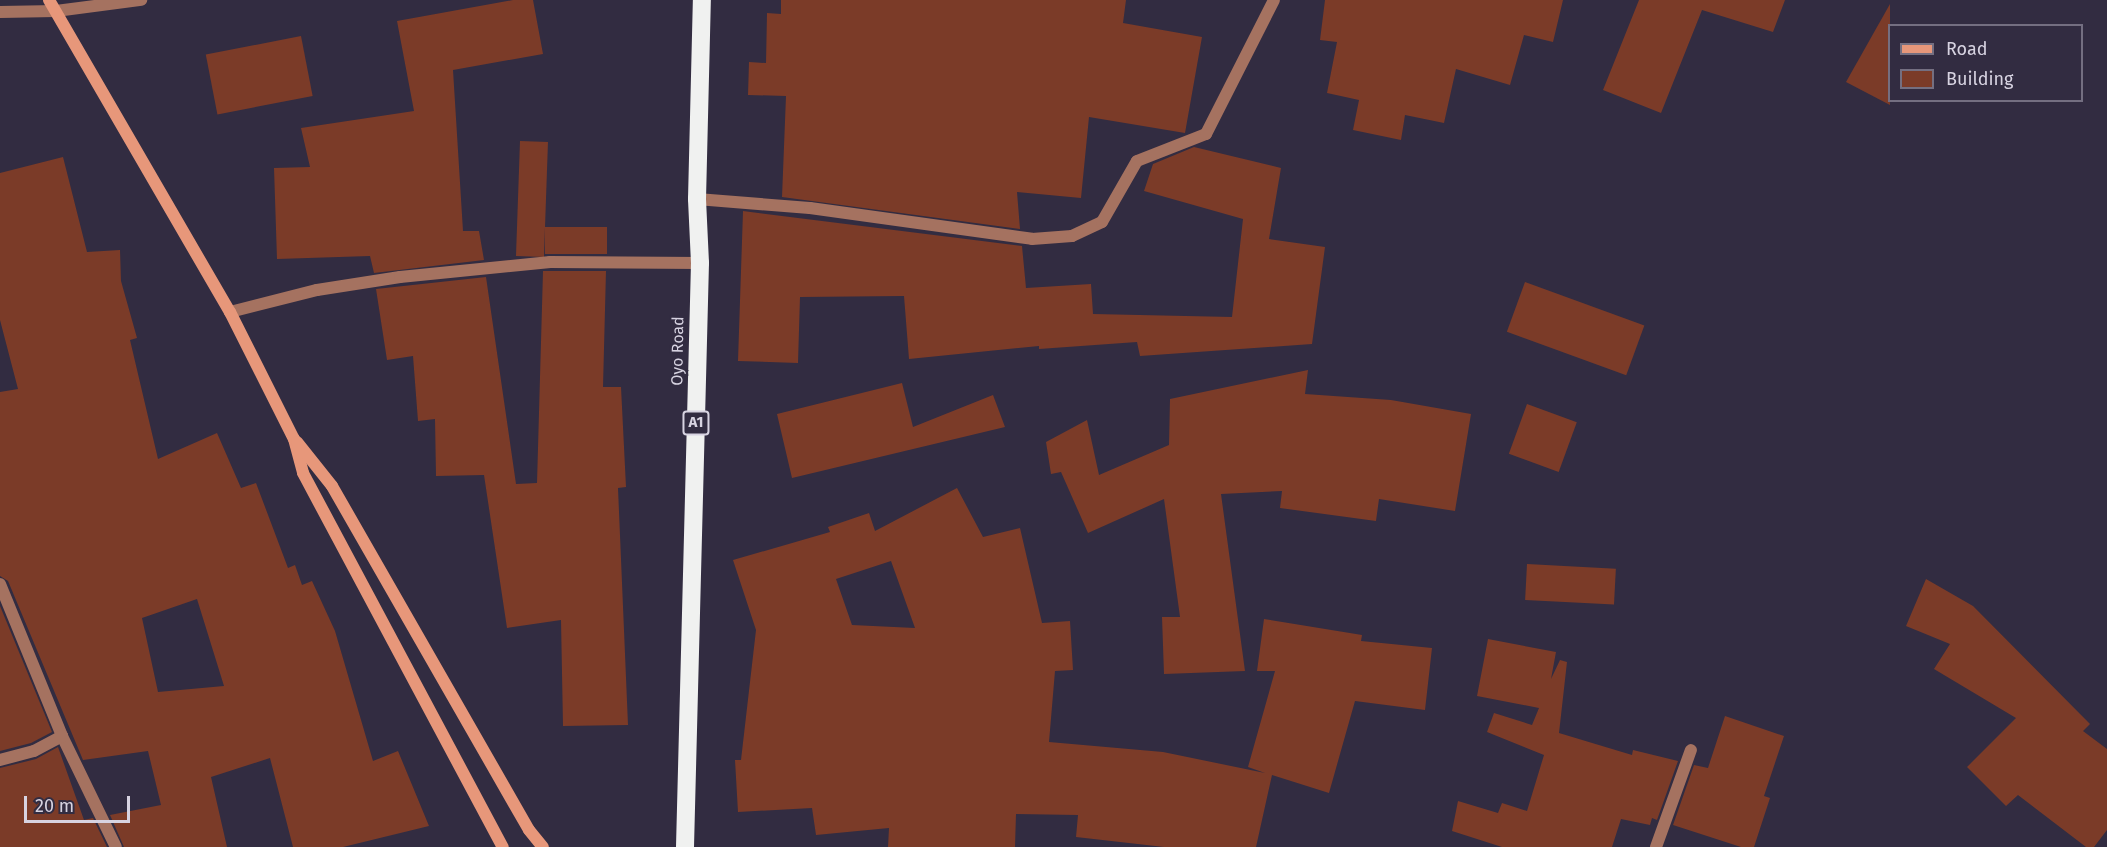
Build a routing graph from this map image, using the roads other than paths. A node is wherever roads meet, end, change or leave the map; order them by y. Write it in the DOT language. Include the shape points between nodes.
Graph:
graph roads {
  1 [pos="141,0"];
  2 [pos="702,0"];
  3 [pos="1274,0"];
  4 [pos="53,5"];
  5 [pos="0,12"];
  6 [pos="698,199"];
  7 [pos="700,262"];
  8 [pos="230,312"];
  9 [pos="294,439"];
  10 [pos="0,584"];
  11 [pos="62,736"];
  12 [pos="1691,750"];
  13 [pos="0,760"];
  14 [pos="116,847"];
  15 [pos="502,847"];
  16 [pos="543,847"];
  17 [pos="685,847"];
  18 [pos="1656,847"];
  1 -- 4 [label="street"];
  2 -- 6 [label="highway, Oyo Road / A1"];
  3 -- 6 [label="street" via="1206,134 1137,161 1102,222 1072,236 1032,239 810,208"];
  4 -- 5 [label="street"];
  4 -- 8 [label="main road"];
  6 -- 7 [label="highway, Oyo Road / A1"];
  7 -- 8 [label="street" via="550,262 400,277 317,290"];
  7 -- 17 [label="highway, Oyo Road / A1"];
  8 -- 9 [label="main road"];
  9 -- 15 [label="main road" via="303,473"];
  9 -- 16 [label="main road" via="332,486 529,830"];
  10 -- 11 [label="street"];
  11 -- 13 [label="street" via="34,751"];
  11 -- 14 [label="street"];
  12 -- 18 [label="street"];
}
